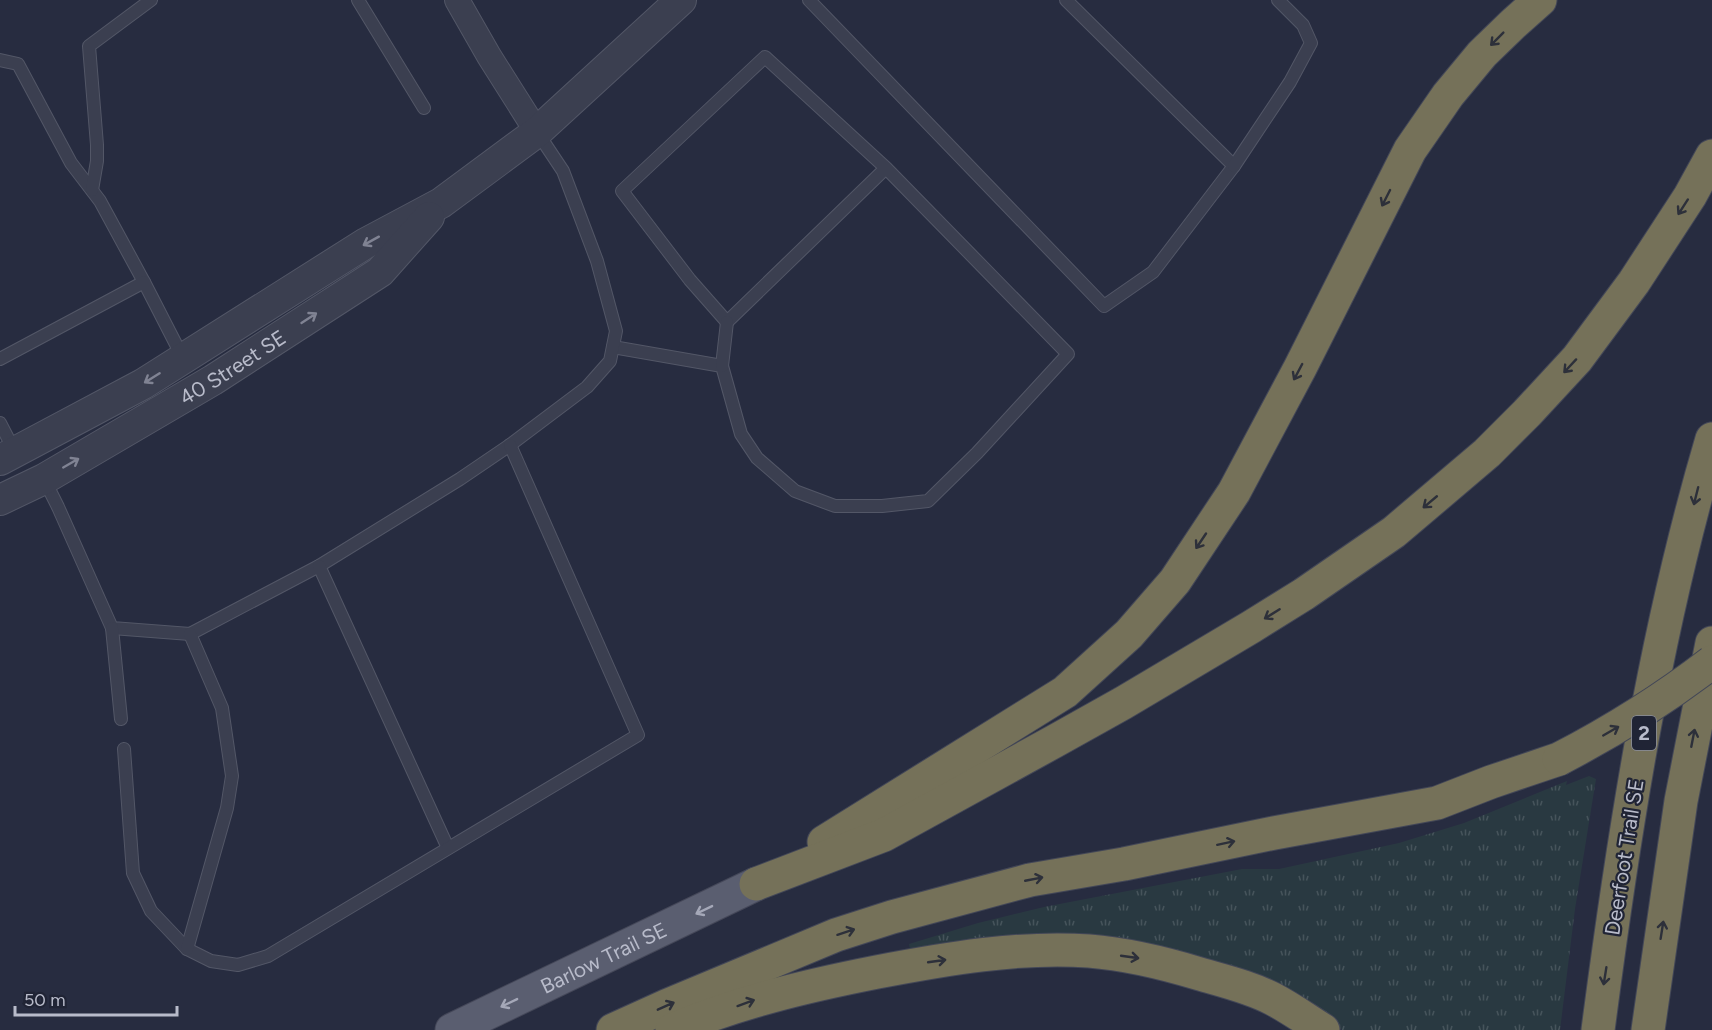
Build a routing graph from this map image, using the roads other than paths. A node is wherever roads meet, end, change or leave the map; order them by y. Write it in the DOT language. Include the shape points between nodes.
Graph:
graph roads {
  1 [pos="151,0"];
  2 [pos="358,0"];
  3 [pos="457,0"];
  4 [pos="681,0"];
  5 [pos="809,0"];
  6 [pos="1066,0"];
  7 [pos="1278,0"];
  8 [pos="1540,0"];
  9 [pos="0,60"];
  10 [pos="424,108"];
  11 [pos="537,132"];
  12 [pos="1712,156"];
  13 [pos="1234,166"];
  14 [pos="886,168"];
  15 [pos="92,190"];
  16 [pos="441,203"];
  17 [pos="144,282"];
  18 [pos="727,322"];
  19 [pos="613,347"];
  20 [pos="183,358"];
  21 [pos="0,359"];
  22 [pos="722,366"];
  23 [pos="0,423"];
  24 [pos="1712,440"];
  25 [pos="510,445"];
  26 [pos="8,456"];
  27 [pos="44,479"];
  28 [pos="0,500"];
  29 [pos="319,566"];
  30 [pos="112,628"];
  31 [pos="190,634"];
  32 [pos="1712,643"];
  33 [pos="1712,662"];
  34 [pos="121,719"];
  35 [pos="124,749"];
  36 [pos="448,849"];
  37 [pos="756,884"];
  38 [pos="187,949"];
  39 [pos="452,1030"];
  40 [pos="613,1030"];
  41 [pos="672,1030"];
  42 [pos="1323,1030"];
  43 [pos="1598,1030"];
  44 [pos="1648,1030"];
  1 -- 15 [label="lane" via="89,46 97,145"];
  2 -- 10 [label="lane"];
  3 -- 11 [label="street"];
  4 -- 11 [label="street, 40 Street SE"];
  5 -- 13 [label="lane" via="1104,306 1153,272"];
  6 -- 13 [label="lane"];
  7 -- 13 [label="lane" via="1303,25 1311,43"];
  8 -- 37 [label="highway, one-way" via="1482,54 1410,150 1234,492 1174,580 1129,634 1065,692"];
  9 -- 15 [label="lane" via="18,64 71,163"];
  11 -- 16 [label="street, 40 Street SE"];
  11 -- 19 [label="lane" via="563,171 597,261 616,331"];
  12 -- 37 [label="highway, one-way" via="1640,273 1577,359 1487,453 1394,532 1251,627 1055,741 884,835"];
  14 -- 18 [label="lane"];
  14 -- 18 [label="lane" via="765,57 622,191"];
  14 -- 22 [label="lane" via="1068,354 928,501 882,506 835,506 795,491 757,458 741,434"];
  15 -- 17 [label="lane"];
  16 -- 20 [label="street, 40 Street SE, one-way" via="366,243"];
  27 -- 16 [label="street, 40 Street SE, one-way" via="213,380 380,272"];
  17 -- 20 [label="lane"];
  17 -- 21 [label="lane"];
  18 -- 22 [label="lane"];
  19 -- 22 [label="lane"];
  19 -- 25 [label="lane" via="610,361 587,387"];
  20 -- 26 [label="street, 40 Street SE, one-way"];
  23 -- 26 [label="lane"];
  24 -- 43 [label="highway, Deerfoot Trail SE / 2, one-way" via="1655,668"];
  25 -- 29 [label="lane"];
  25 -- 36 [label="lane" via="638,735"];
  27 -- 28 [label="street, 40 Street SE"];
  27 -- 30 [label="lane"];
  29 -- 31 [label="lane"];
  29 -- 36 [label="lane"];
  30 -- 31 [label="lane"];
  30 -- 34 [label="lane"];
  31 -- 38 [label="lane" via="222,708 232,776 227,808"];
  44 -- 32 [label="highway, one-way" via="1681,801"];
  40 -- 33 [label="highway, one-way, bridge" via="836,935 903,914 1030,880 1437,803 1559,759 1648,708"];
  35 -- 38 [label="lane" via="133,873 151,911"];
  36 -- 38 [label="lane" via="268,956 238,965 211,961"];
  37 -- 39 [label="main road, Barlow Trail SE, one-way"];
  41 -- 42 [label="highway, one-way" via="756,999 825,982 913,965 1039,950 1089,951 1191,971 1273,999"];
}
